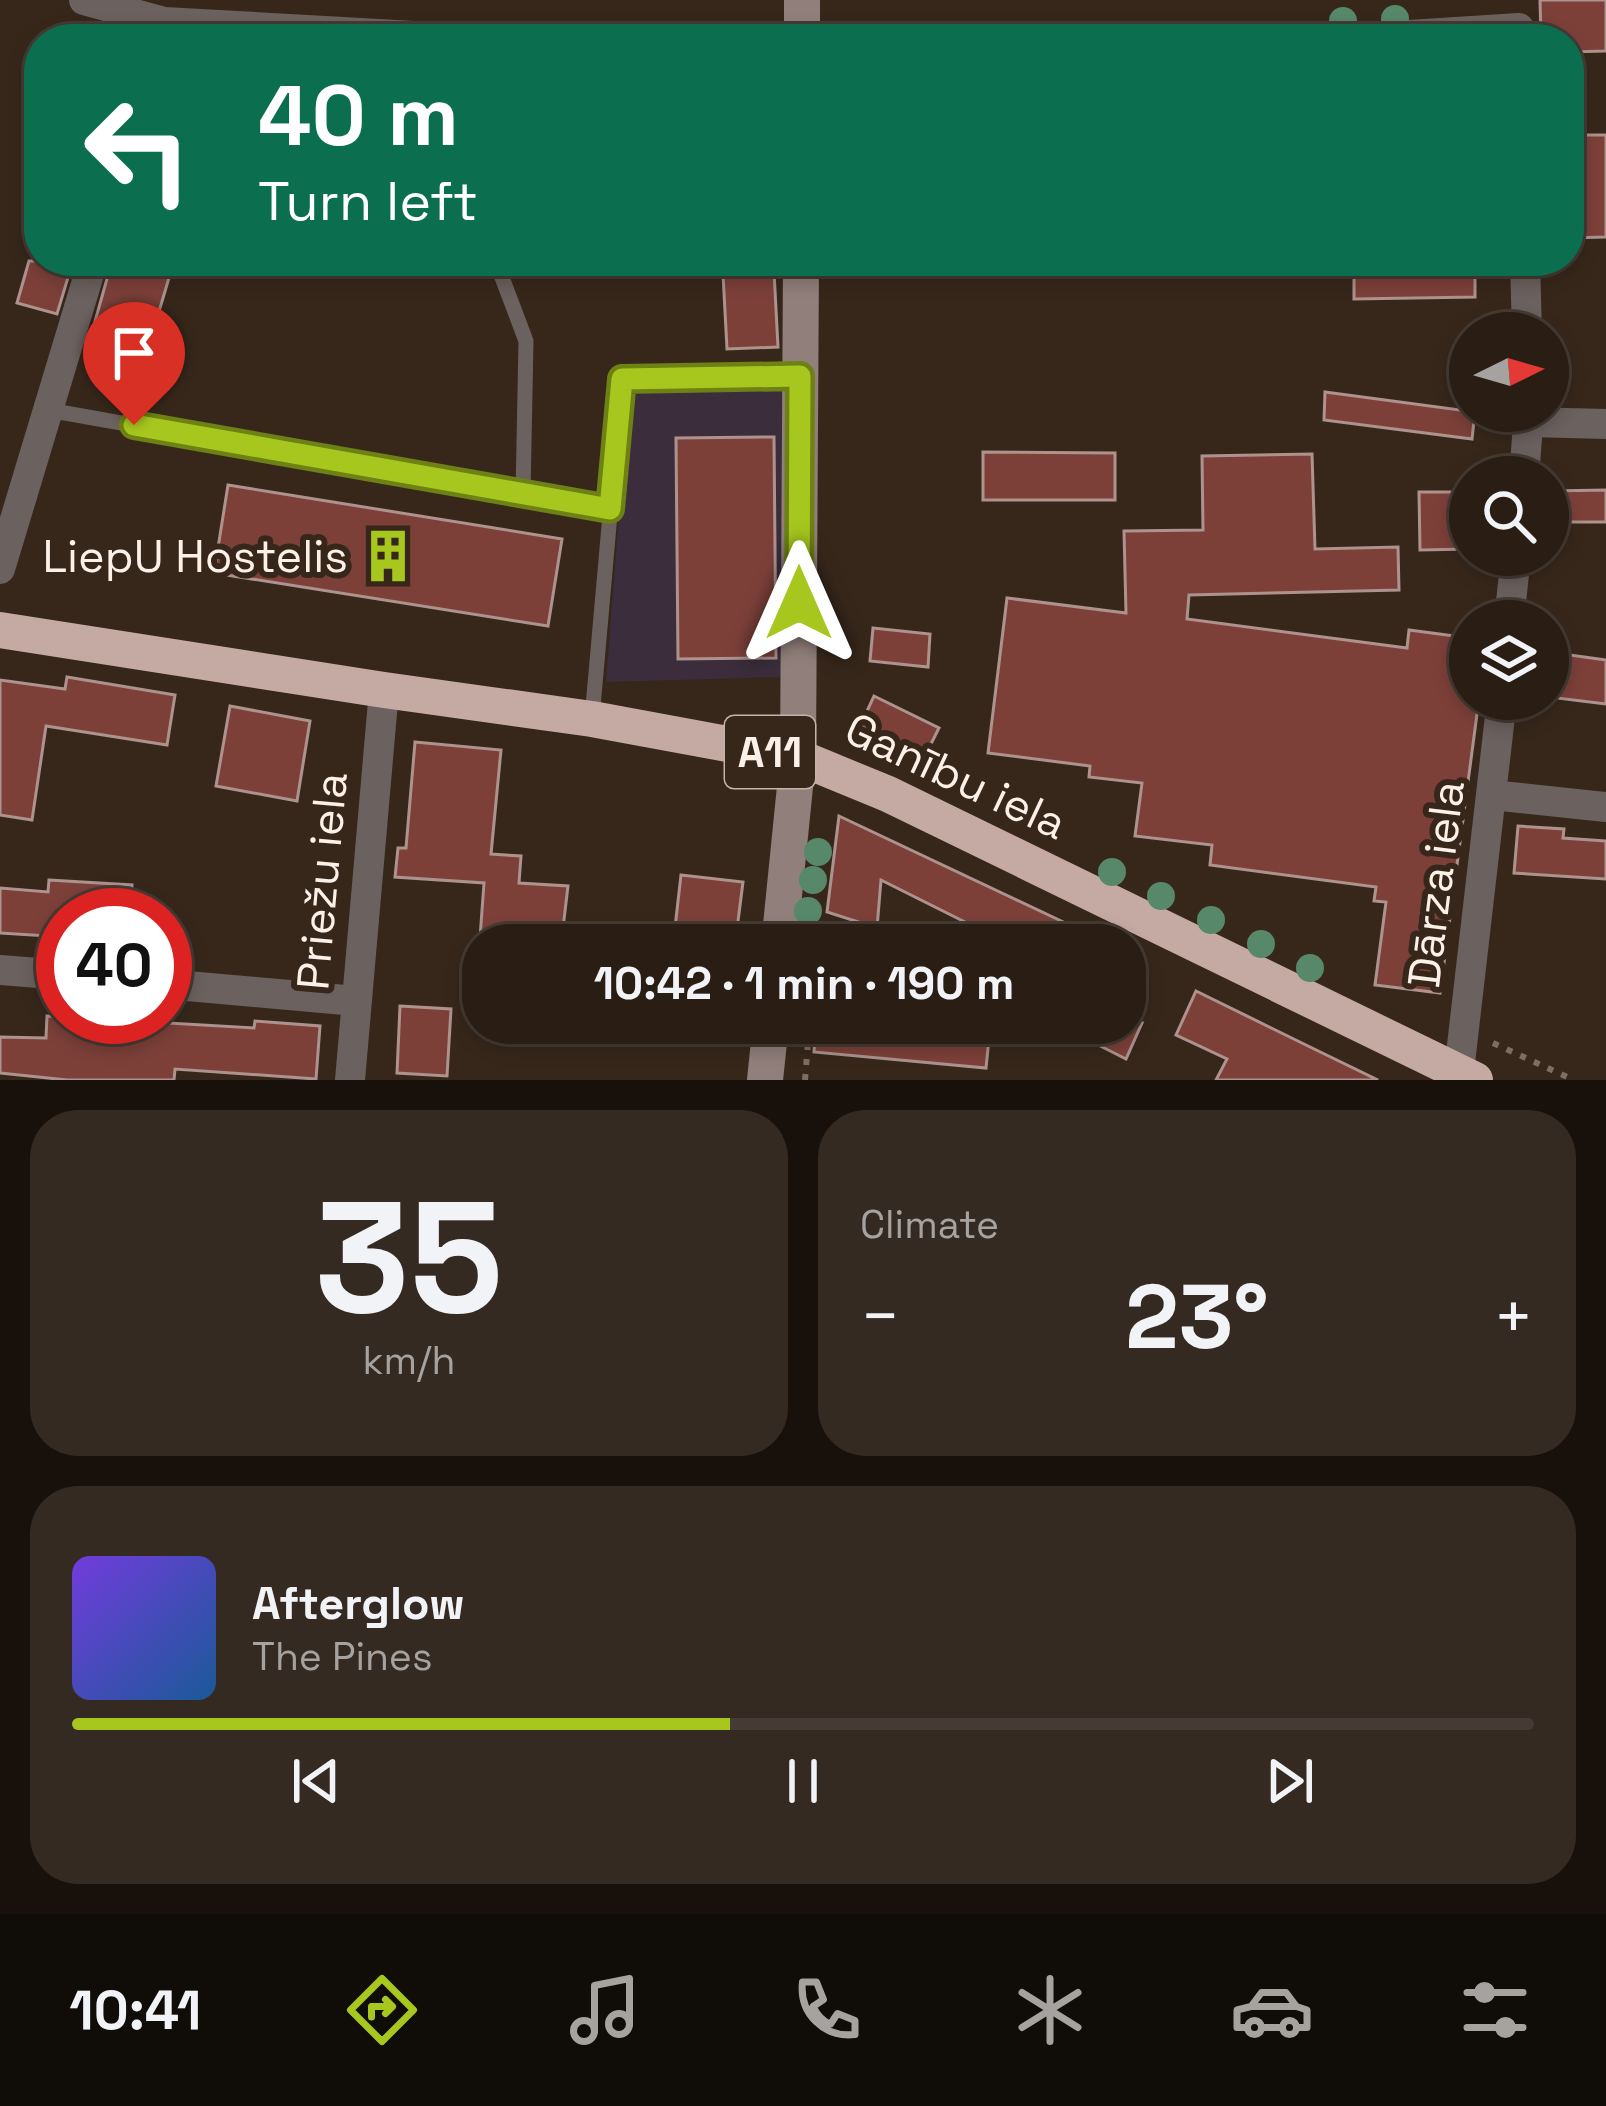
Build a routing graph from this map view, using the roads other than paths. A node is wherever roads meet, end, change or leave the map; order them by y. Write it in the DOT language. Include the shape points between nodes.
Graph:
graph roads {
  1 [pos="84,0"];
  2 [pos="144,24"];
  3 [pos="88,276"];
  4 [pos="502,276"];
  5 [pos="801,276"];
  6 [pos="1525,276"];
  7 [pos="1526,312"];
  8 [pos="800,376"];
  9 [pos="48,410"];
  10 [pos="1569,420"];
  11 [pos="1606,424"];
  12 [pos="524,494"];
  13 [pos="610,509"];
  14 [pos="0,568"];
  15 [pos="0,630"];
  16 [pos="384,690"];
  17 [pos="592,719"];
  18 [pos="1500,720"];
  19 [pos="798,757"];
  20 [pos="1492,795"];
  21 [pos="1606,807"];
  22 [pos="781,924"];
  23 [pos="0,970"];
  24 [pos="36,973"];
  25 [pos="192,986"];
  26 [pos="356,1000"];
  27 [pos="769,1044"];
  28 [pos="1464,1078"];
  29 [pos="350,1080"];
  30 [pos="765,1080"];
  1 -- 2 [label="street"];
  3 -- 9 [label="street"];
  4 -- 12 [label="lane" via="526,341"];
  5 -- 8 [label="street"];
  6 -- 7 [label="street"];
  8 -- 13 [label="lane" via="622,379"];
  8 -- 19 [label="street"];
  9 -- 12 [label="lane"];
  9 -- 14 [label="street"];
  10 -- 11 [label="street"];
  12 -- 13 [label="lane"];
  13 -- 17 [label="lane"];
  15 -- 16 [label="highway, Ganību iela / A11"];
  16 -- 17 [label="highway, Ganību iela / A11"];
  16 -- 26 [label="street, Priežu iela"];
  17 -- 19 [label="highway, Ganību iela / A11"];
  18 -- 20 [label="street, Dārza iela"];
  19 -- 22 [label="street"];
  19 -- 28 [label="highway, Ganību iela / A11"];
  20 -- 21 [label="street"];
  20 -- 28 [label="street, Dārza iela"];
  23 -- 24 [label="street"];
  25 -- 26 [label="street"];
  26 -- 29 [label="street, Priežu iela"];
  27 -- 30 [label="street"];
}
